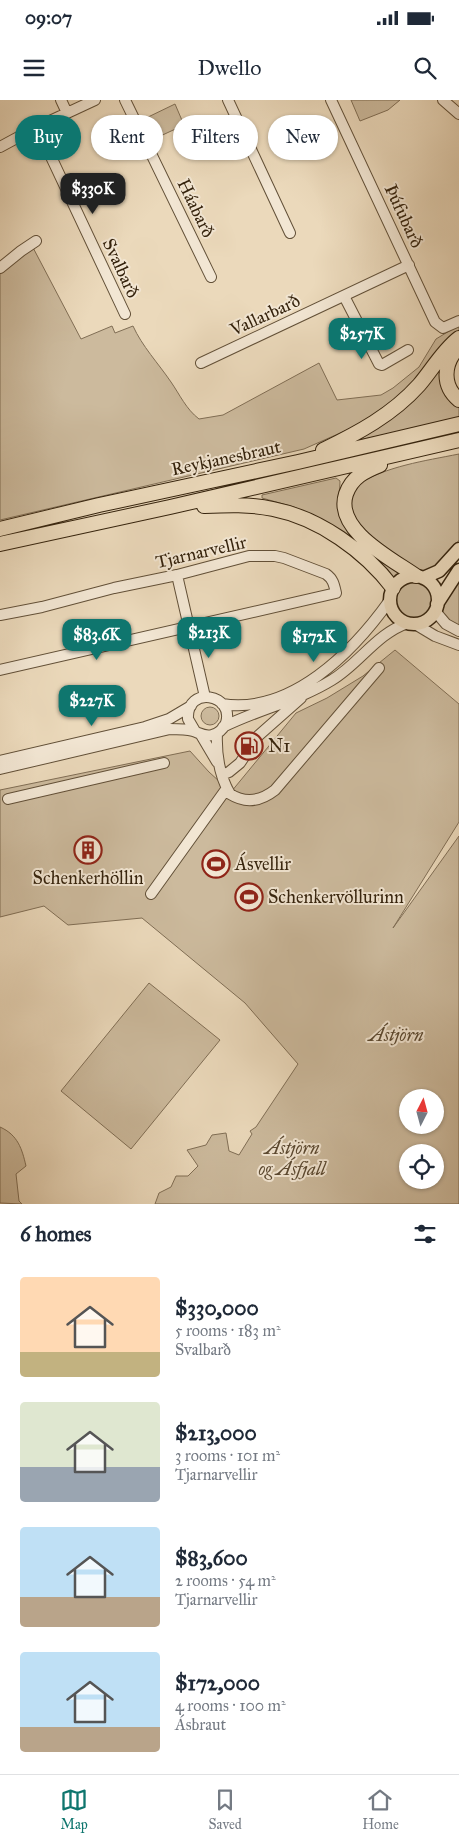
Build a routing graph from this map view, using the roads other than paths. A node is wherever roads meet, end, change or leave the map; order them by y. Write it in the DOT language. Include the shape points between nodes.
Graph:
graph roads {
  1 [pos="61,100"];
  2 [pos="95,100"];
  3 [pos="125,100"];
  4 [pos="228,100"];
  5 [pos="331,100"];
  6 [pos="443,100"];
  7 [pos="67,113"];
  8 [pos="459,114"];
  9 [pos="63,115"];
  10 [pos="15,139"];
  11 [pos="0,147"];
  12 [pos="53,160"];
  13 [pos="290,233"];
  14 [pos="36,241"];
  15 [pos="409,265"];
  16 [pos="0,268"];
  17 [pos="211,277"];
  18 [pos="344,296"];
  19 [pos="125,314"];
  20 [pos="459,321"];
  21 [pos="459,338"];
  22 [pos="459,347"];
  23 [pos="408,350"];
  24 [pos="201,363"];
  25 [pos="459,400"];
  26 [pos="459,424"];
  27 [pos="459,440"];
  28 [pos="414,450"];
  29 [pos="298,462"];
  30 [pos="170,507"];
  31 [pos="0,529"];
  32 [pos="0,544"];
  33 [pos="459,549"];
  34 [pos="459,570"];
  35 [pos="177,575"];
  36 [pos="419,577"];
  37 [pos="391,594"];
  38 [pos="436,608"];
  39 [pos="0,615"];
  40 [pos="412,624"];
  41 [pos="188,627"];
  42 [pos="459,631"];
  43 [pos="459,645"];
  44 [pos="379,668"];
  45 [pos="0,670"];
  46 [pos="305,694"];
  47 [pos="204,697"];
  48 [pos="222,704"];
  49 [pos="191,706"];
  50 [pos="220,730"];
  51 [pos="198,733"];
  52 [pos="0,761"];
  53 [pos="164,763"];
  54 [pos="219,764"];
  55 [pos="0,769"];
  56 [pos="222,775"];
  57 [pos="227,788"];
  58 [pos="8,799"];
  59 [pos="151,894"];
  1 -- 7 [label="street"];
  2 -- 7 [label="street"];
  3 -- 17 [label="street, Háabarð"];
  4 -- 13 [label="street"];
  5 -- 15 [label="street, Þúfubarð"];
  6 -- 8 [label="street"];
  7 -- 9 [label="street"];
  10 -- 11 [label="street"];
  12 -- 19 [label="street, Svalbarð"];
  14 -- 16 [label="street"];
  15 -- 18 [label="street, Vallarbarð"];
  15 -- 20 [label="street, Þúfubarð" via="435,322 443,328"];
  18 -- 23 [label="street" via="379,364 387,363"];
  18 -- 24 [label="street, Vallarbarð"];
  21 -- 29 [label="highway" via="393,410 363,430"];
  22 -- 25 [label="highway" via="449,360 446,372 452,394"];
  26 -- 29 [label="highway, Reykjanesbraut"];
  27 -- 28 [label="highway, Reykjanesbraut"];
  28 -- 30 [label="highway, Reykjanesbraut"];
  28 -- 36 [label="highway" via="361,473 351,484 344,504 348,519 361,536"];
  29 -- 31 [label="highway, Reykjanesbraut"];
  30 -- 32 [label="highway, Reykjanesbraut"];
  30 -- 37 [label="highway" via="253,506 298,517 323,528 356,551 380,572"];
  33 -- 36 [label="main road" via="439,571"];
  34 -- 38 [label="main road"];
  35 -- 39 [label="street, Tjarnarvellir"];
  35 -- 41 [label="street"];
  35 -- 41 [label="street, Tjarnarvellir" via="259,555 284,558 326,574 334,583 336,593"];
  36 -- 37 [label="main road" via="402,579"];
  36 -- 38 [label="main road" via="436,591"];
  37 -- 40 [label="main road" via="393,612 402,621"];
  37 -- 48 [label="street" via="370,628 329,668 278,696 251,705"];
  38 -- 40 [label="main road" via="427,620"];
  38 -- 42 [label="street" via="446,624"];
  40 -- 43 [label="street"];
  40 -- 46 [label="street" via="391,630 333,680"];
  41 -- 45 [label="street, Tjarnarvellir"];
  41 -- 47 [label="street"];
  44 -- 57 [label="street" via="275,790 263,798 249,800 230,794"];
  46 -- 50 [label="street" via="252,713"];
  46 -- 56 [label="street" via="258,736 240,763"];
  47 -- 48 [label="street"];
  47 -- 49 [label="street"];
  48 -- 50 [label="street" via="226,714"];
  49 -- 51 [label="street" via="188,719"];
  49 -- 52 [label="street" via="145,727"];
  50 -- 51 [label="street" via="209,736"];
  50 -- 54 [label="street"];
  51 -- 54 [label="street"];
  51 -- 55 [label="street" via="170,729"];
  53 -- 58 [label="street"];
  54 -- 56 [label="street"];
  56 -- 57 [label="street"];
  57 -- 59 [label="street"];
}
